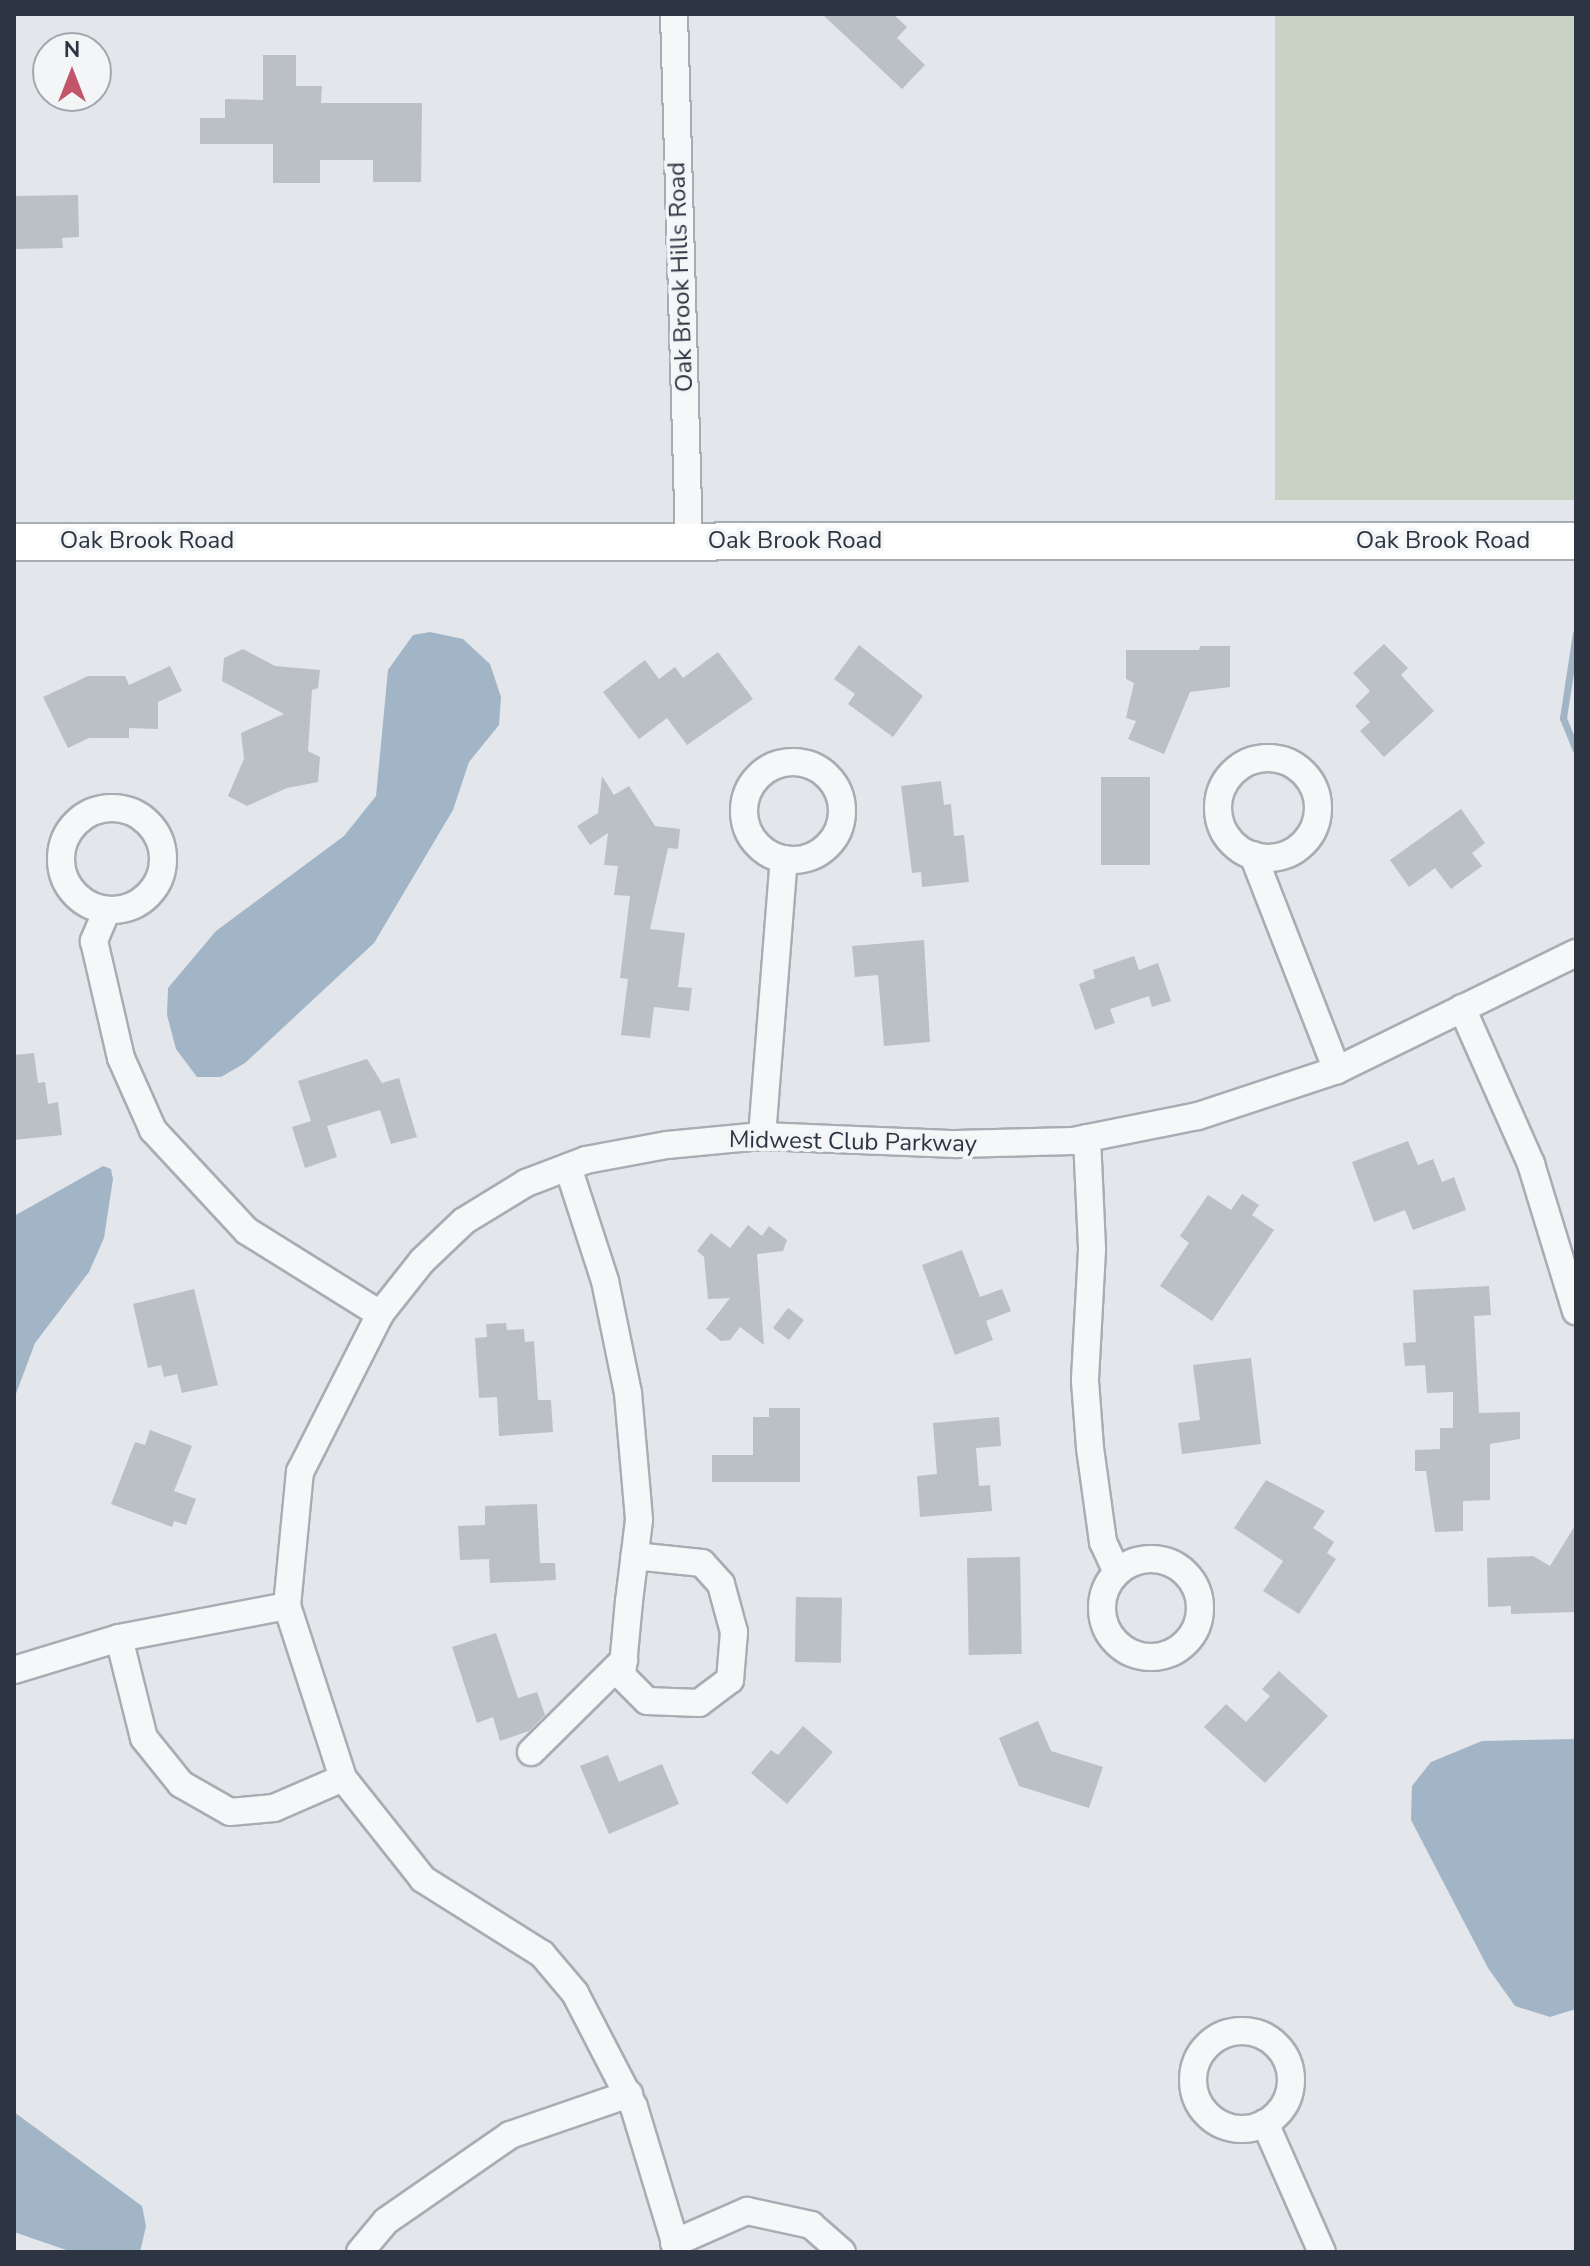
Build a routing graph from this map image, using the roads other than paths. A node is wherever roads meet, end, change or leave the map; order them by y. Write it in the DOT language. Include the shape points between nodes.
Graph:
graph roads {
  1 [pos="674,14"];
  2 [pos="689,541"];
  3 [pos="1576,541"];
  4 [pos="14,542"];
  5 [pos="1253,855"];
  6 [pos="784,859"];
  7 [pos="107,910"];
  8 [pos="1576,953"];
  9 [pos="1462,1008"];
  10 [pos="1337,1070"];
  11 [pos="762,1136"];
  12 [pos="1087,1138"];
  13 [pos="568,1167"];
  14 [pos="1576,1311"];
  15 [pos="380,1314"];
  16 [pos="634,1556"];
  17 [pos="1117,1572"];
  18 [pos="287,1606"];
  19 [pos="119,1638"];
  20 [pos="624,1660"];
  21 [pos="14,1670"];
  22 [pos="531,1752"];
  23 [pos="343,1778"];
  24 [pos="629,2094"];
  25 [pos="1265,2123"];
  26 [pos="676,2247"];
  27 [pos="360,2252"];
  28 [pos="842,2252"];
  29 [pos="1322,2252"];
  1 -- 2 [label="street, Oak Brook Hills Road"];
  2 -- 3 [label="main road, Oak Brook Road"];
  2 -- 4 [label="main road, Oak Brook Road"];
  5 -- 10 [label="street"];
  6 -- 11 [label="street"];
  7 -- 15 [label="street" via="94,941 121,1058 153,1130 247,1231"];
  8 -- 9 [label="street, Midwest Club Parkway"];
  9 -- 10 [label="street, Midwest Club Parkway"];
  9 -- 14 [label="street" via="1531,1164"];
  10 -- 12 [label="street, Midwest Club Parkway" via="1198,1116"];
  11 -- 12 [label="street, Midwest Club Parkway" via="956,1144"];
  11 -- 13 [label="street, Midwest Club Parkway" via="667,1145"];
  12 -- 17 [label="street" via="1092,1250 1085,1381 1103,1542"];
  13 -- 15 [label="street, Midwest Club Parkway" via="526,1183 464,1221 422,1261"];
  13 -- 16 [label="street" via="605,1281 628,1393 639,1520"];
  15 -- 18 [label="street, Midwest Club Parkway" via="300,1472"];
  16 -- 20 [label="street"];
  16 -- 20 [label="street" via="702,1563 721,1584 734,1632 730,1680 699,1703 647,1701 622,1676"];
  18 -- 19 [label="street"];
  18 -- 23 [label="street, Midwest Club Parkway"];
  19 -- 21 [label="street"];
  19 -- 23 [label="street" via="144,1738 181,1784 230,1812 274,1808"];
  20 -- 22 [label="street"];
  23 -- 24 [label="street, Midwest Club Parkway" via="423,1879 542,1954 575,1993"];
  24 -- 26 [label="street, Midwest Club Parkway"];
  24 -- 27 [label="street" via="510,2135 386,2221"];
  25 -- 29 [label="street"];
  26 -- 28 [label="street" via="747,2211 811,2225"];
}
